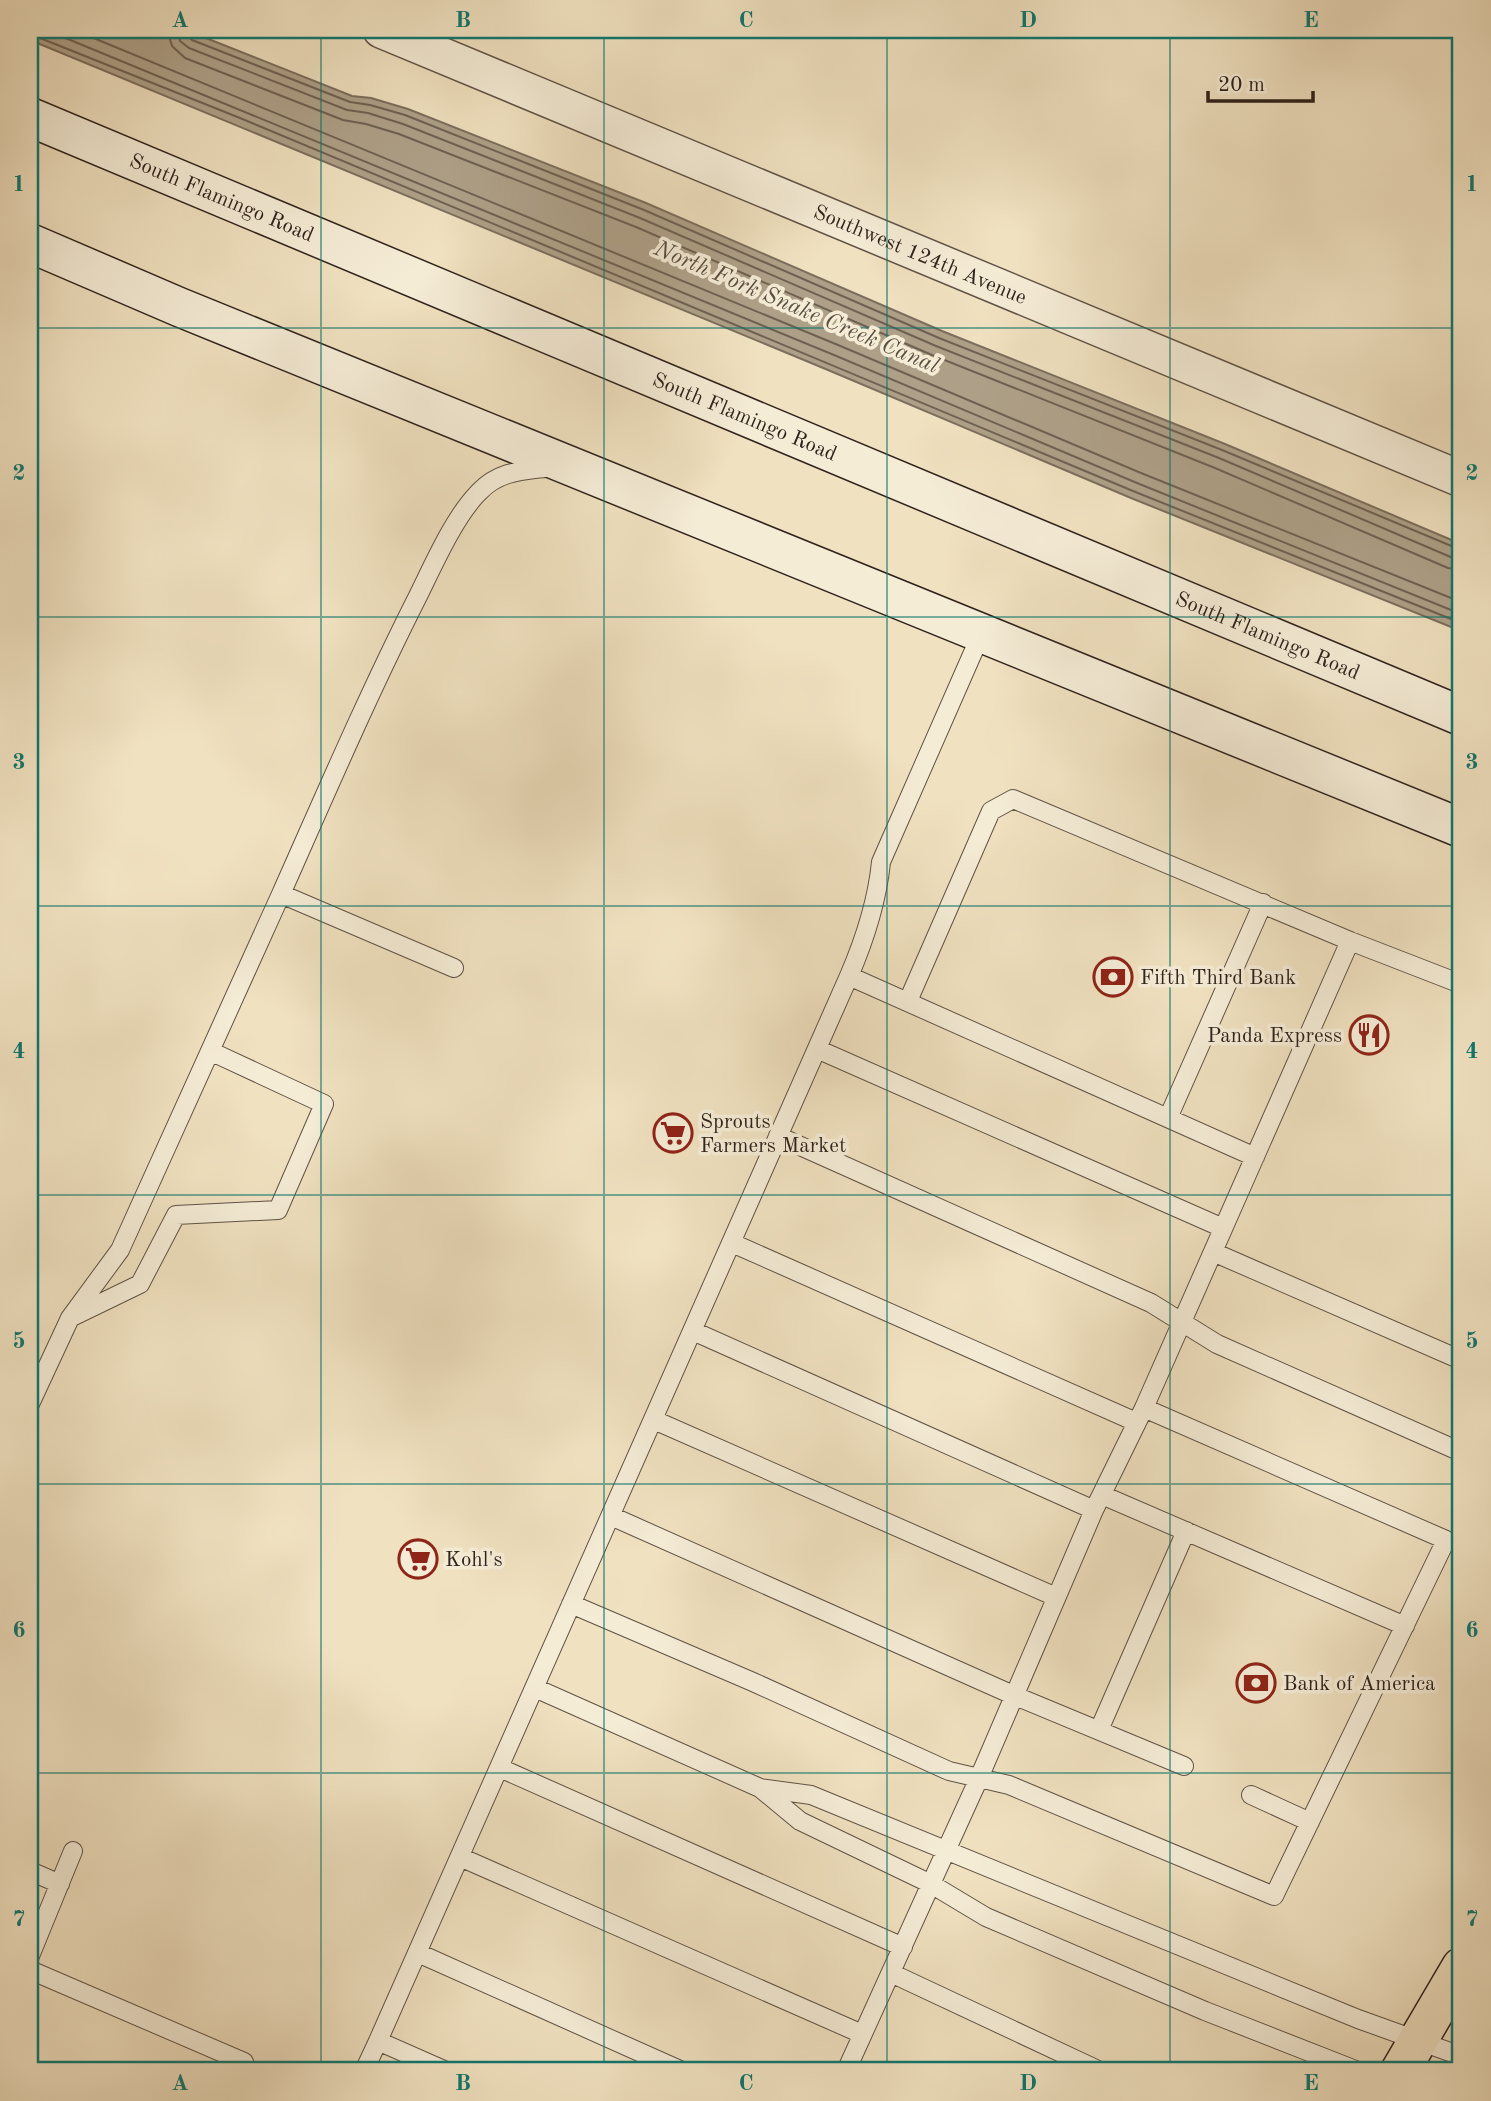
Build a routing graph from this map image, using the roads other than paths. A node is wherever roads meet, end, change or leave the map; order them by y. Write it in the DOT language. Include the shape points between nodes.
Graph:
graph roads {
  1 [pos="381,30"];
  2 [pos="30,117"];
  3 [pos="30,243"];
  4 [pos="567,464"];
  5 [pos="1461,479"];
  6 [pos="982,632"];
  7 [pos="1461,716"];
  8 [pos="1461,828"];
  9 [pos="281,894"];
  10 [pos="1263,903"];
  11 [pos="1350,941"];
  12 [pos="454,968"];
  13 [pos="849,976"];
  14 [pos="1461,985"];
  15 [pos="908,1001"];
  16 [pos="817,1049"];
  17 [pos="210,1051"];
  18 [pos="1167,1118"];
  19 [pos="778,1136"];
  20 [pos="1255,1157"];
  21 [pos="1223,1228"];
  22 [pos="732,1243"];
  23 [pos="1213,1252"];
  24 [pos="71,1318"];
  25 [pos="1182,1322"];
  26 [pos="693,1331"];
  27 [pos="1461,1360"];
  28 [pos="30,1404"];
  29 [pos="1140,1415"];
  30 [pos="654,1420"];
  31 [pos="1461,1452"];
  32 [pos="1098,1502"];
  33 [pos="611,1516"];
  34 [pos="1186,1531"];
  35 [pos="1056,1597"];
  36 [pos="571,1604"];
  37 [pos="1405,1626"];
  38 [pos="535,1688"];
  39 [pos="1013,1695"];
  40 [pos="1099,1730"];
  41 [pos="1185,1766"];
  42 [pos="500,1768"];
  43 [pos="979,1777"];
  44 [pos="761,1788"];
  45 [pos="1251,1795"];
  46 [pos="1310,1822"];
  47 [pos="73,1851"];
  48 [pos="946,1852"];
  49 [pos="460,1857"];
  50 [pos="30,1871"];
  51 [pos="60,1884"];
  52 [pos="931,1884"];
  53 [pos="903,1947"];
  54 [pos="418,1953"];
  55 [pos="30,1956"];
  56 [pos="1461,1967"];
  57 [pos="30,1970"];
  58 [pos="891,1973"];
  59 [pos="862,2034"];
  60 [pos="378,2041"];
  61 [pos="1409,2056"];
  62 [pos="1461,2056"];
  63 [pos="244,2062"];
  64 [pos="363,2071"];
  65 [pos="446,2071"];
  66 [pos="682,2071"];
  67 [pos="846,2071"];
  68 [pos="1100,2071"];
  69 [pos="1358,2071"];
  1 -- 5 [label="street, Southwest 124th Avenue"];
  2 -- 7 [label="main road, South Flamingo Road"];
  3 -- 4 [label="main road"];
  4 -- 6 [label="main road"];
  4 -- 9 [label="lane" via="502,474 465,510 394,644"];
  6 -- 8 [label="main road"];
  6 -- 13 [label="lane" via="881,862 868,932"];
  9 -- 12 [label="lane"];
  9 -- 17 [label="lane"];
  10 -- 11 [label="lane"];
  10 -- 15 [label="lane" via="1013,799 991,811"];
  10 -- 18 [label="lane"];
  11 -- 14 [label="lane"];
  11 -- 20 [label="lane"];
  13 -- 15 [label="lane"];
  13 -- 16 [label="lane"];
  15 -- 18 [label="lane"];
  16 -- 19 [label="lane"];
  16 -- 21 [label="lane"];
  17 -- 24 [label="lane" via="120,1250"];
  17 -- 24 [label="lane" via="324,1104 278,1210 176,1215 140,1284"];
  18 -- 20 [label="lane"];
  19 -- 22 [label="lane"];
  19 -- 25 [label="lane" via="1151,1303"];
  20 -- 21 [label="lane"];
  21 -- 23 [label="lane"];
  22 -- 26 [label="lane"];
  22 -- 29 [label="lane"];
  23 -- 25 [label="lane"];
  23 -- 27 [label="lane"];
  24 -- 28 [label="lane"];
  25 -- 29 [label="lane"];
  25 -- 31 [label="lane" via="1217,1344"];
  26 -- 30 [label="lane"];
  26 -- 32 [label="lane"];
  29 -- 32 [label="lane"];
  29 -- 37 [label="lane" via="1446,1539"];
  30 -- 33 [label="lane"];
  30 -- 35 [label="lane"];
  32 -- 34 [label="lane"];
  32 -- 35 [label="lane"];
  33 -- 36 [label="lane"];
  33 -- 39 [label="lane"];
  34 -- 37 [label="lane"];
  34 -- 40 [label="lane"];
  35 -- 39 [label="lane"];
  36 -- 38 [label="lane"];
  36 -- 43 [label="lane" via="948,1772"];
  37 -- 46 [label="lane"];
  38 -- 42 [label="lane"];
  38 -- 44 [label="lane"];
  39 -- 40 [label="lane"];
  39 -- 43 [label="lane"];
  40 -- 41 [label="lane"];
  42 -- 49 [label="lane"];
  42 -- 53 [label="lane"];
  43 -- 46 [label="lane" via="1009,1785 1274,1896"];
  43 -- 48 [label="lane"];
  44 -- 48 [label="lane" via="811,1795"];
  44 -- 52 [label="lane" via="800,1821"];
  45 -- 46 [label="lane"];
  47 -- 51 [label="lane"];
  48 -- 52 [label="lane"];
  48 -- 61 [label="lane" via="1358,2020"];
  49 -- 54 [label="lane"];
  49 -- 59 [label="lane"];
  50 -- 51 [label="lane"];
  51 -- 55 [label="lane"];
  52 -- 53 [label="lane"];
  52 -- 69 [label="lane" via="986,1917"];
  53 -- 58 [label="lane"];
  54 -- 60 [label="lane"];
  54 -- 66 [label="lane"];
  56 -- 61 [label="main road"];
  57 -- 63 [label="lane"];
  58 -- 59 [label="lane"];
  58 -- 68 [label="lane"];
  59 -- 67 [label="lane"];
  60 -- 64 [label="lane"];
  60 -- 65 [label="lane"];
  61 -- 62 [label="lane"];
}
